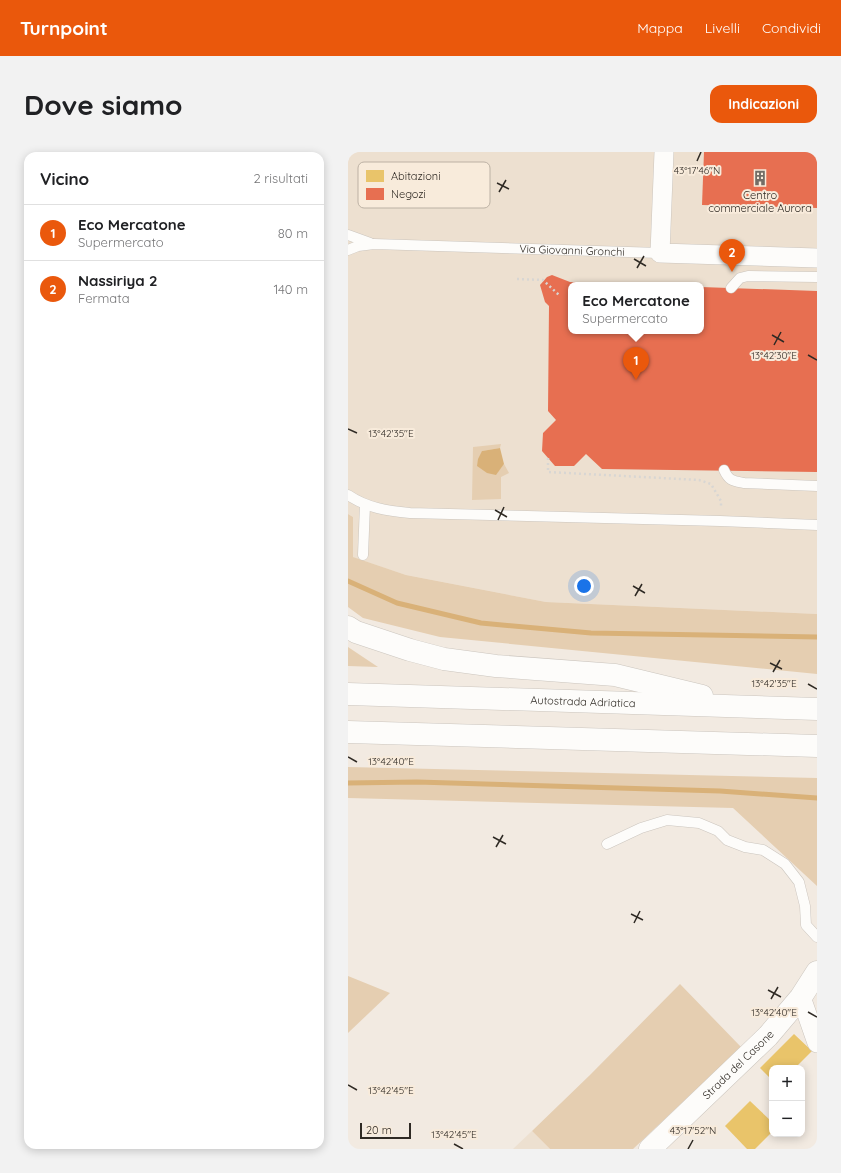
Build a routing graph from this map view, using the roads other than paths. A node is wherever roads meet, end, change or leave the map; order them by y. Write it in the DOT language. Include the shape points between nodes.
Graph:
graph roads {
  1 [pos="664,152"];
  2 [pos="348,235"];
  3 [pos="374,244"];
  4 [pos="348,250"];
  5 [pos="660,253"];
  6 [pos="817,258"];
  7 [pos="817,277"];
  8 [pos="731,288"];
  9 [pos="724,470"];
  10 [pos="817,486"];
  11 [pos="348,495"];
  12 [pos="365,504"];
  13 [pos="817,525"];
  14 [pos="363,555"];
  15 [pos="348,627"];
  16 [pos="348,694"];
  17 [pos="746,706"];
  18 [pos="817,709"];
  19 [pos="348,732"];
  20 [pos="817,746"];
  21 [pos="607,844"];
  22 [pos="817,937"];
  23 [pos="812,983"];
  24 [pos="817,1043"];
  25 [pos="650,1149"];
  1 -- 5 [label="street"];
  2 -- 3 [label="lane, Via Giovanni Gronchi"];
  3 -- 4 [label="lane, Via Giovanni Gronchi"];
  3 -- 5 [label="lane, Via Giovanni Gronchi"];
  5 -- 6 [label="street, Via Giovanni Gronchi"];
  7 -- 8 [label="lane" via="748,276 740,278"];
  9 -- 10 [label="lane" via="728,478 735,482"];
  11 -- 12 [label="lane"];
  12 -- 13 [label="lane" via="384,511 410,513"];
  12 -- 14 [label="lane"];
  15 -- 17 [label="main road" via="410,650 444,659 496,666 615,675"];
  16 -- 17 [label="main road, Autostrada Adriatica"];
  17 -- 18 [label="main road, Autostrada Adriatica"];
  19 -- 20 [label="main road"];
  21 -- 22 [label="lane" via="641,828 667,820 699,823 718,831 727,840 763,850 785,864 799,882 805,906 806,925"];
  23 -- 24 [label="street"];
  23 -- 25 [label="main road, Strada del Casone" via="768,1036"];
}
